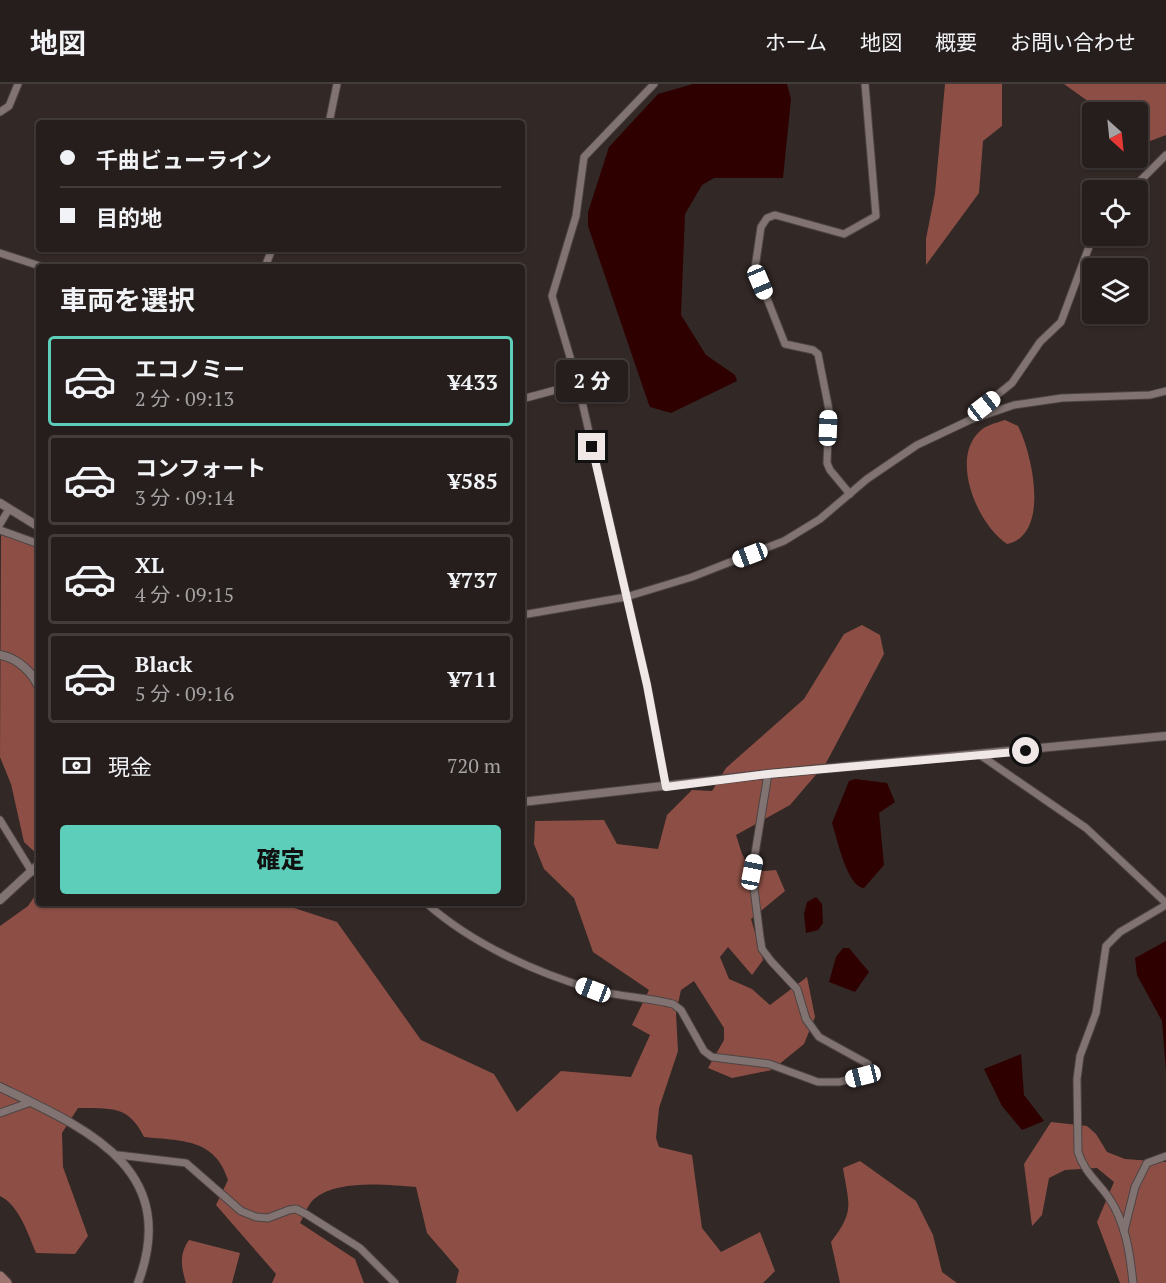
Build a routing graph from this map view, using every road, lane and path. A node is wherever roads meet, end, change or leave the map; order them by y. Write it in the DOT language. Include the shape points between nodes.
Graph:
graph roads {
  1 [pos="18,84"];
  2 [pos="337,84"];
  3 [pos="654,84"];
  4 [pos="866,84"];
  5 [pos="0,112"];
  6 [pos="330,120"];
  7 [pos="1166,155"];
  8 [pos="1141,180"];
  9 [pos="1089,246"];
  10 [pos="0,253"];
  11 [pos="36,265"];
  12 [pos="578,384"];
  13 [pos="1166,390"];
  14 [pos="525,398"];
  15 [pos="970,420"];
  16 [pos="850,494"];
  17 [pos="0,503"];
  18 [pos="9,509"];
  19 [pos="0,524"];
  20 [pos="36,525"];
  21 [pos="0,530"];
  22 [pos="36,543"];
  23 [pos="626,597"];
  24 [pos="525,614"];
  25 [pos="0,655"];
  26 [pos="36,680"];
  27 [pos="1166,736"];
  28 [pos="980,755"];
  29 [pos="768,774"];
  30 [pos="666,787"];
  31 [pos="525,802"];
  32 [pos="0,820"];
  33 [pos="36,867"];
  34 [pos="32,872"];
  35 [pos="0,900"];
  36 [pos="1166,904"];
  37 [pos="430,906"];
  38 [pos="0,1088"];
  39 [pos="31,1102"];
  40 [pos="0,1113"];
  41 [pos="118,1155"];
  42 [pos="1166,1156"];
  43 [pos="1124,1231"];
  44 [pos="0,1276"];
  45 [pos="7,1283"];
  46 [pos="138,1283"];
  47 [pos="395,1283"];
  48 [pos="1133,1283"];
  1 -- 5 [label="street" via="9,106"];
  2 -- 6 [label="street"];
  3 -- 12 [label="street" via="584,157 576,216 552,296"];
  4 -- 16 [label="street" via="876,216 847,234 771,216 761,227 755,268 785,344 818,354 829,410 827,463"];
  7 -- 8 [label="street"];
  9 -- 15 [label="street" via="1060,322 1040,342 1012,383"];
  10 -- 11 [label="street"];
  12 -- 14 [label="street"];
  12 -- 23 [label="street"];
  13 -- 15 [label="street" via="1150,395 1062,398 1014,405"];
  15 -- 16 [label="street" via="917,445"];
  16 -- 23 [label="street" via="784,541 692,577"];
  17 -- 18 [label="street"];
  18 -- 19 [label="street"];
  18 -- 20 [label="street"];
  21 -- 22 [label="street"];
  23 -- 24 [label="street"];
  23 -- 30 [label="street"];
  25 -- 26 [label="street" via="18,662"];
  27 -- 28 [label="street"];
  28 -- 29 [label="street"];
  28 -- 36 [label="street" via="1086,828"];
  29 -- 30 [label="street"];
  29 -- 37 [label="street" via="752,872 762,950 797,989 813,1031 868,1064 863,1076 818,1082 770,1064 712,1057 673,1004 593,990 540,969 484,943"];
  30 -- 31 [label="street"];
  32 -- 34 [label="street"];
  33 -- 34 [label="street"];
  34 -- 35 [label="street"];
  36 -- 43 [label="street" via="1120,932 1106,946 1096,1012 1080,1056 1077,1079 1081,1164 1109,1197"];
  38 -- 39 [label="street"];
  39 -- 40 [label="street"];
  39 -- 41 [label="street"];
  41 -- 46 [label="street" via="143,1195 150,1228 149,1247"];
  41 -- 47 [label="street" via="186,1163 241,1211 256,1218 296,1209 360,1248"];
  42 -- 43 [label="street" via="1147,1163 1135,1187"];
  43 -- 48 [label="street"];
  44 -- 45 [label="main road"];
}
